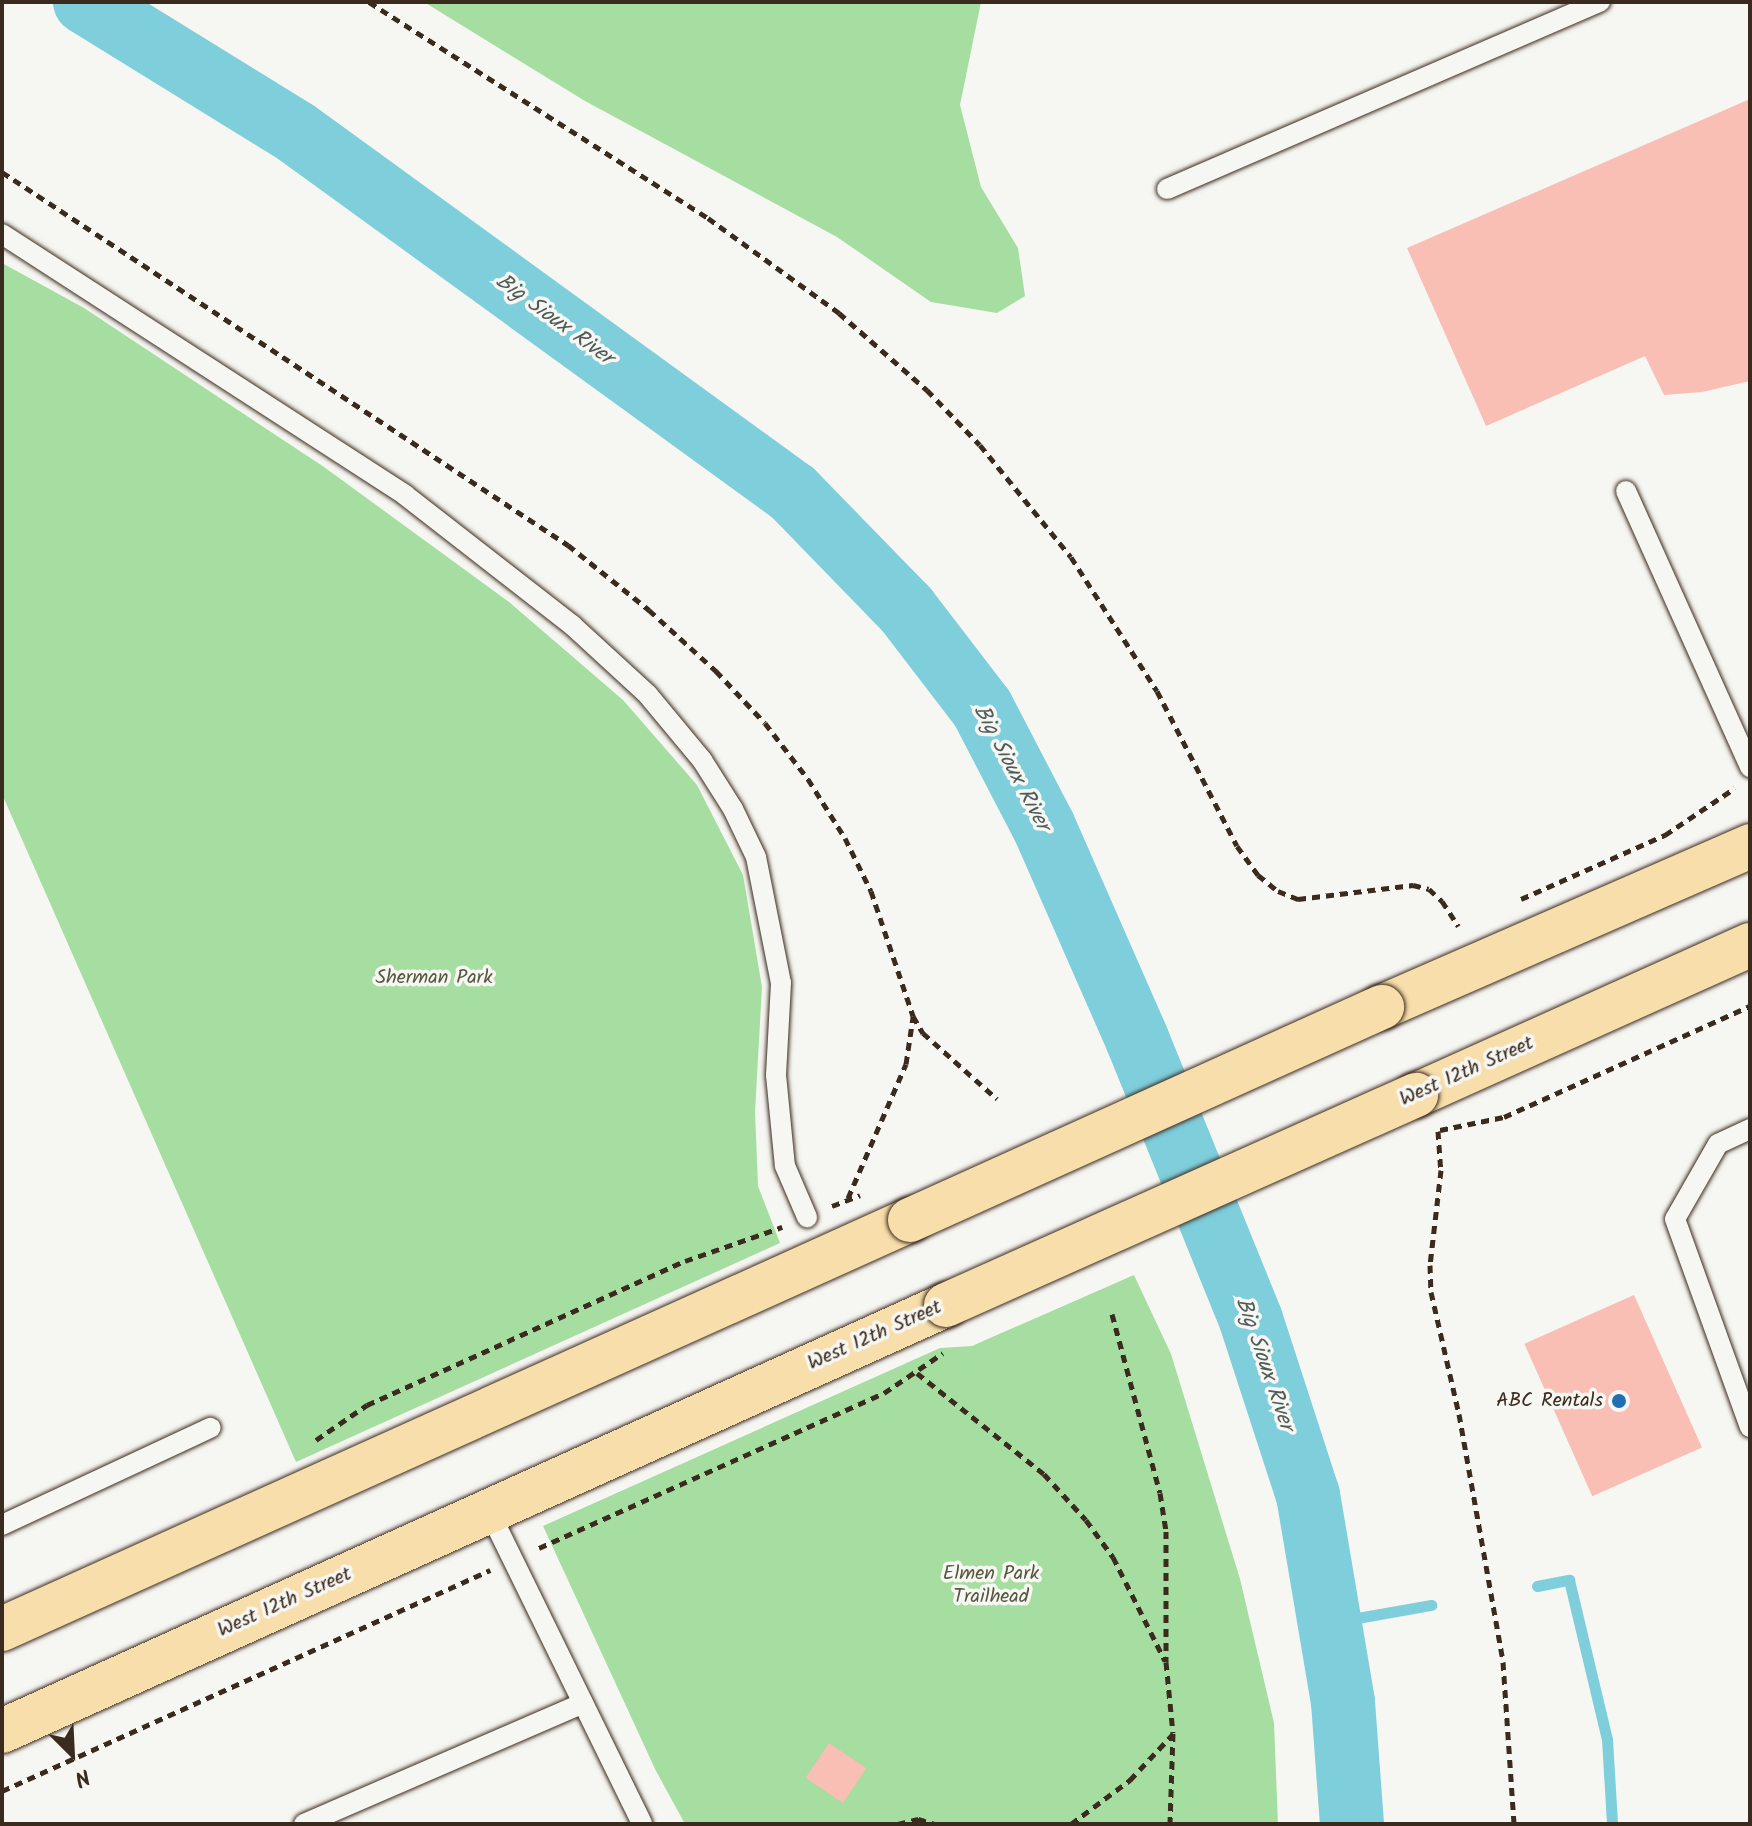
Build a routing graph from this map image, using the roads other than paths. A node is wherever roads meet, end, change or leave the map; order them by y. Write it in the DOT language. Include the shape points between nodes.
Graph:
graph roads {
  1 [pos="1600,2"];
  2 [pos="1167,189"];
  3 [pos="2,234"];
  4 [pos="1626,491"];
  5 [pos="1750,767"];
  6 [pos="1750,846"];
  7 [pos="1750,945"];
  8 [pos="1750,1129"];
  9 [pos="807,1217"];
  10 [pos="1750,1427"];
  11 [pos="210,1428"];
  12 [pos="489,1511"];
  13 [pos="2,1525"];
  14 [pos="2,1629"];
  15 [pos="583,1703"];
  16 [pos="2,1731"];
  17 [pos="304,1824"];
  18 [pos="642,1824"];
  1 -- 2 [label="lane"];
  3 -- 9 [label="lane" via="405,495 572,625 648,695 702,760 756,857 781,983 776,1075 785,1166"];
  4 -- 5 [label="lane"];
  6 -- 14 [label="main road, bridge"];
  7 -- 12 [label="main road, West 12th Street, bridge" via="1428,1120 946,1305"];
  8 -- 10 [label="lane" via="1718,1144 1675,1219"];
  11 -- 13 [label="lane"];
  12 -- 15 [label="lane"];
  12 -- 16 [label="main road, West 12th Street"];
  15 -- 17 [label="lane"];
  15 -- 18 [label="lane"];
}
